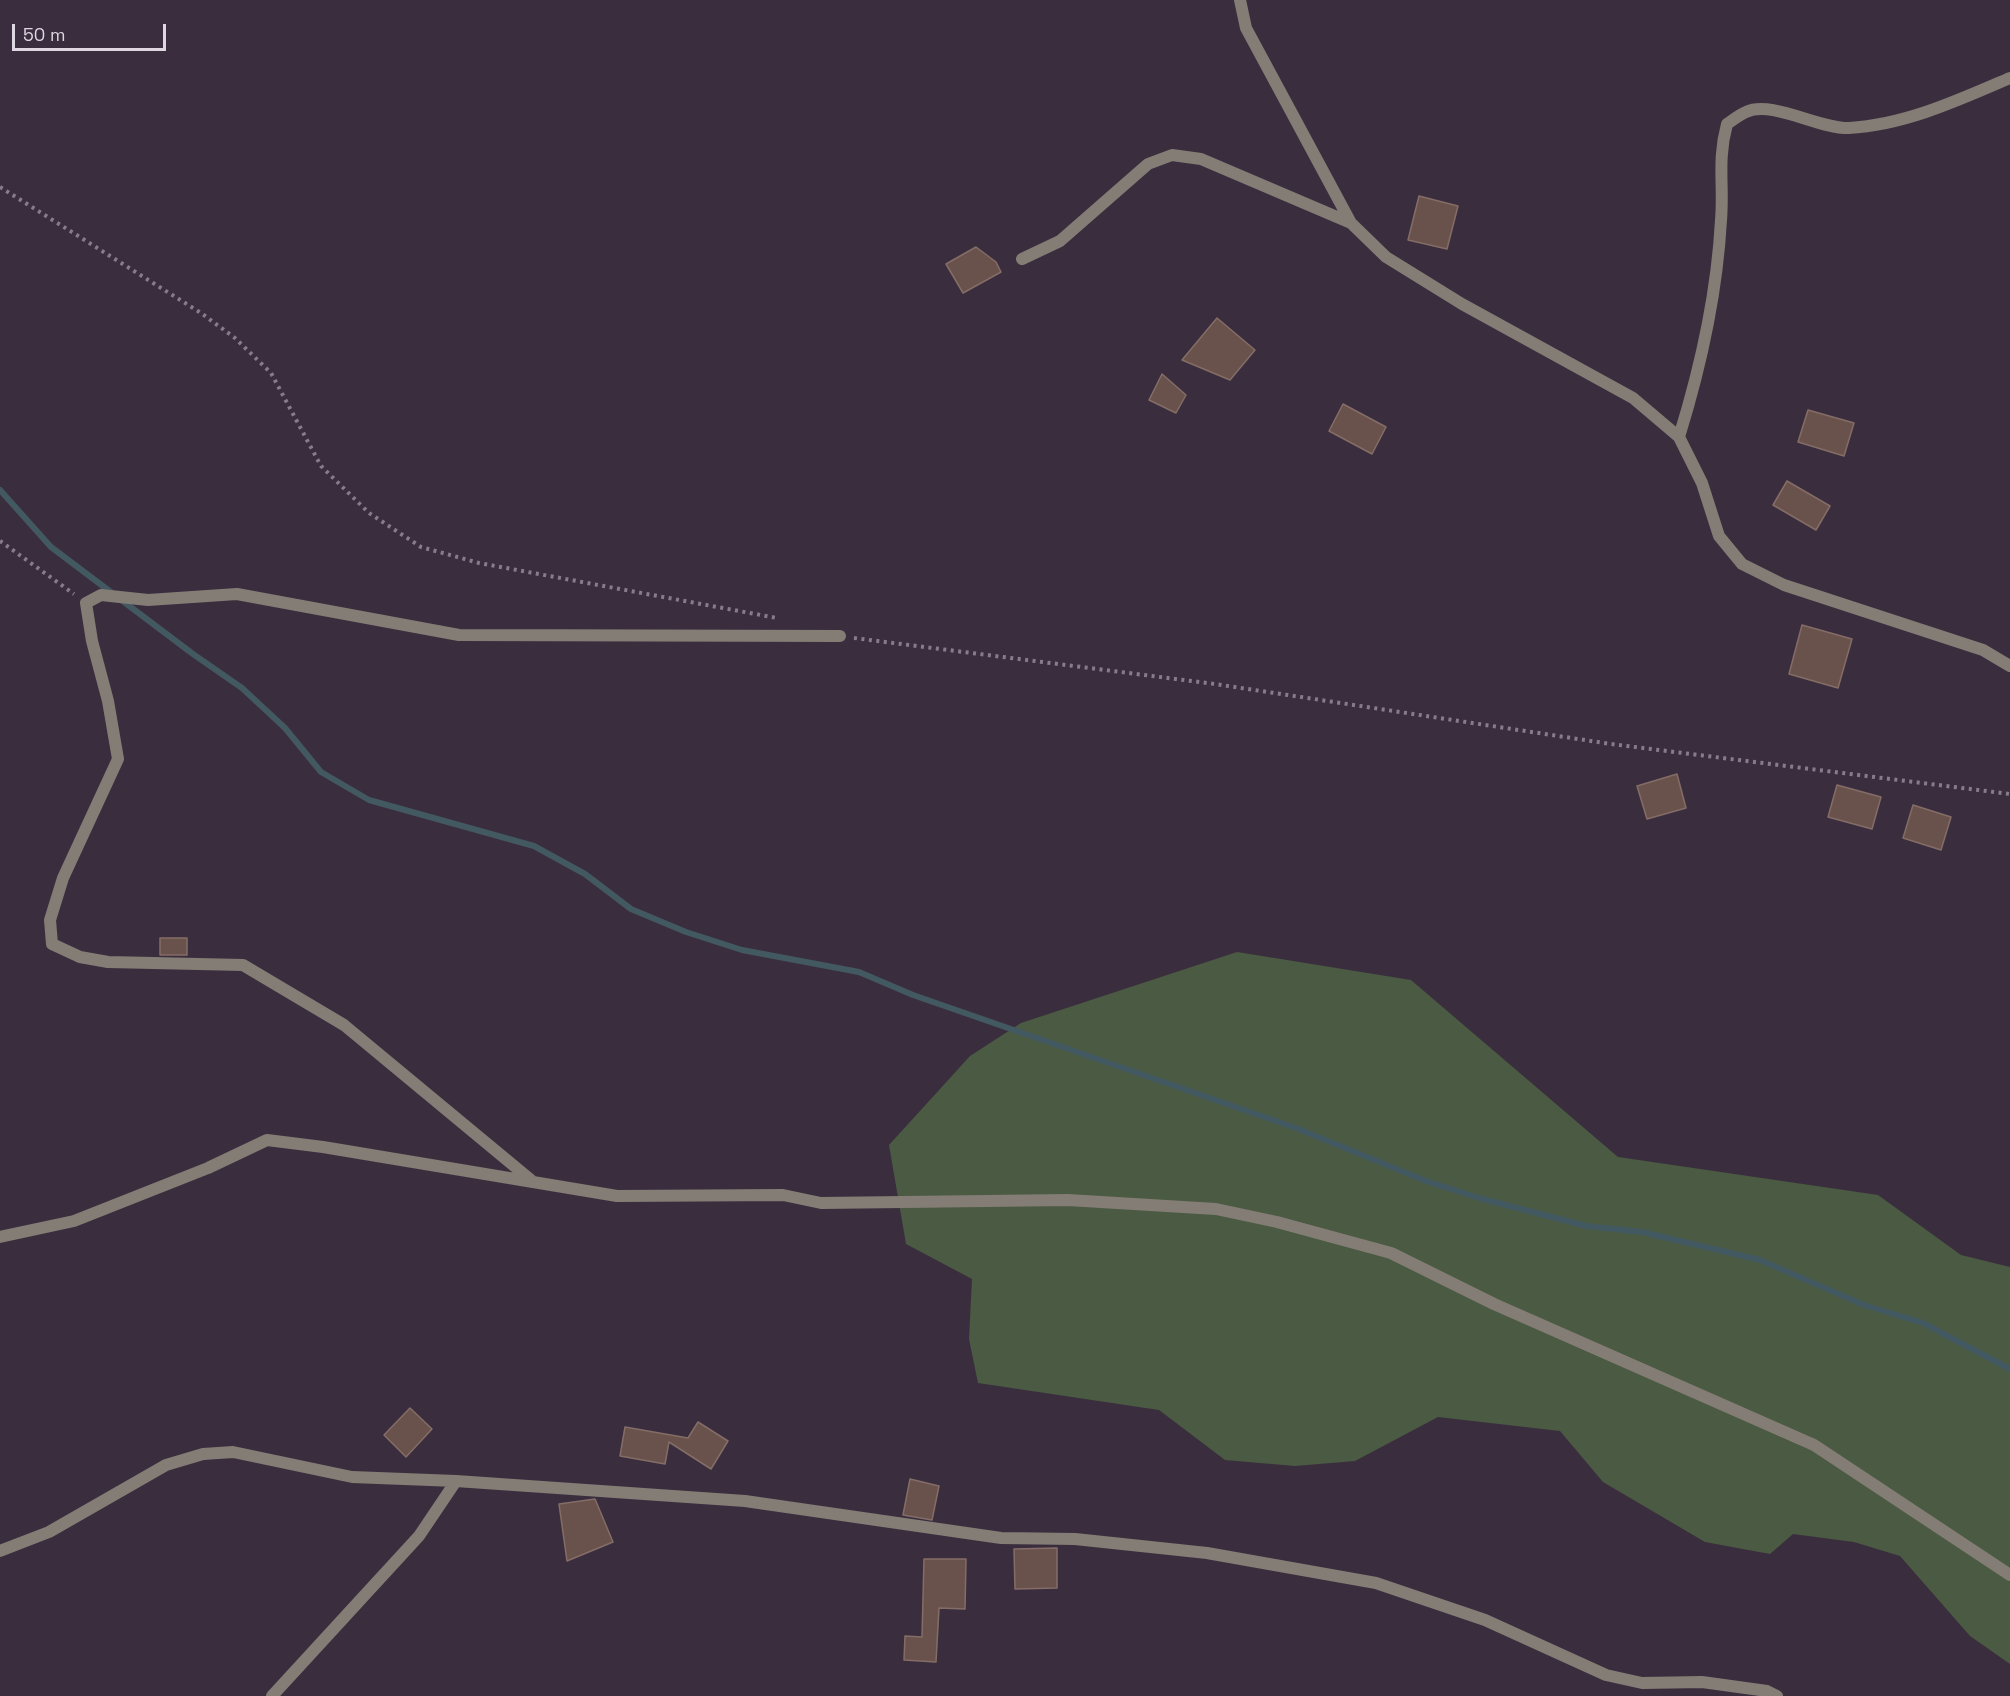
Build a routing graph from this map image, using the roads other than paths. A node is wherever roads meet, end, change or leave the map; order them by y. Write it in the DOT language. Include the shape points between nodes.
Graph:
graph roads {
  1 [pos="1240,0"];
  2 [pos="2010,78"];
  3 [pos="1351,223"];
  4 [pos="1022,259"];
  5 [pos="1679,437"];
  6 [pos="840,636"];
  7 [pos="2010,666"];
  8 [pos="533,1181"];
  9 [pos="0,1237"];
  10 [pos="456,1481"];
  11 [pos="0,1551"];
  12 [pos="2010,1575"];
  13 [pos="272,1696"];
  14 [pos="1777,1696"];
  1 -- 3 [label="street" via="1246,28"];
  2 -- 5 [label="street" via="1918,115 1849,128 1753,110 1726,124 1720,150 1722,219 1712,308"];
  3 -- 4 [label="street" via="1200,159 1172,155 1148,164 1060,241"];
  3 -- 5 [label="street" via="1386,257 1462,304 1633,398"];
  5 -- 7 [label="street" via="1702,483 1719,536 1742,564 1784,585 1983,650"];
  6 -- 8 [label="street" via="459,635 237,594 148,600 101,595 87,603 118,759 63,878 50,921 52,945 80,957 108,962 243,965 344,1025"];
  8 -- 9 [label="street" via="267,1140 74,1221"];
  8 -- 12 [label="street" via="617,1196 783,1195 821,1203 1068,1200 1216,1209 1277,1222 1391,1253 1494,1304 1815,1445"];
  10 -- 11 [label="street" via="352,1477 233,1452 203,1454 166,1465 49,1532"];
  10 -- 13 [label="street" via="419,1536"];
  10 -- 14 [label="street" via="745,1501 1001,1538 1075,1539 1207,1554 1376,1583 1485,1620 1606,1675 1642,1683 1702,1682 1767,1691"];
}
